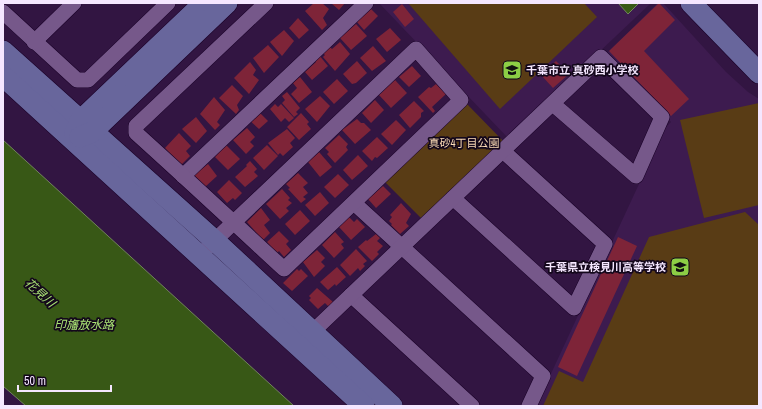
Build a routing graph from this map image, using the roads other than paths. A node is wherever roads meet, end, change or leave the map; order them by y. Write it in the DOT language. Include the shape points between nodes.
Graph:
graph roads {
  1 [pos="74,3"];
  2 [pos="168,3"];
  3 [pos="204,3"];
  4 [pos="226,3"];
  5 [pos="266,3"];
  6 [pos="366,3"];
  7 [pos="691,3"];
  8 [pos="3,12"];
  9 [pos="34,42"];
  10 [pos="3,51"];
  11 [pos="759,73"];
  12 [pos="3,76"];
  13 [pos="553,104"];
  14 [pos="82,131"];
  15 [pos="503,151"];
  16 [pos="184,176"];
  17 [pos="453,198"];
  18 [pos="354,203"];
  19 [pos="234,222"];
  20 [pos="215,241"];
  21 [pos="402,247"];
  22 [pos="200,255"];
  23 [pos="351,295"];
  24 [pos="313,332"];
  25 [pos="298,346"];
  26 [pos="364,406"];
  27 [pos="392,406"];
  28 [pos="472,406"];
  29 [pos="528,406"];
  1 -- 9 [label="street"];
  2 -- 9 [label="street" via="88,80 77,80"];
  3 -- 14 [label="street"];
  4 -- 14 [label="street"];
  5 -- 16 [label="street" via="136,126 136,133"];
  6 -- 16 [label="street"];
  7 -- 11 [label="street"];
  8 -- 9 [label="street"];
  10 -- 14 [label="street"];
  12 -- 14 [label="street"];
  13 -- 13 [label="street" via="601,57 662,117 636,176"];
  13 -- 15 [label="street"];
  14 -- 20 [label="street"];
  14 -- 22 [label="street"];
  15 -- 17 [label="street"];
  15 -- 17 [label="street" via="604,244 574,308"];
  16 -- 19 [label="street"];
  17 -- 21 [label="street"];
  18 -- 19 [label="street" via="284,269"];
  18 -- 19 [label="street" via="461,100 416,49"];
  18 -- 21 [label="street"];
  19 -- 20 [label="street"];
  20 -- 22 [label="street"];
  20 -- 24 [label="street"];
  21 -- 23 [label="street"];
  21 -- 29 [label="street" via="543,376"];
  22 -- 25 [label="street"];
  23 -- 24 [label="street"];
  23 -- 28 [label="street"];
  24 -- 25 [label="street"];
  24 -- 27 [label="street"];
  25 -- 26 [label="street"];
}
